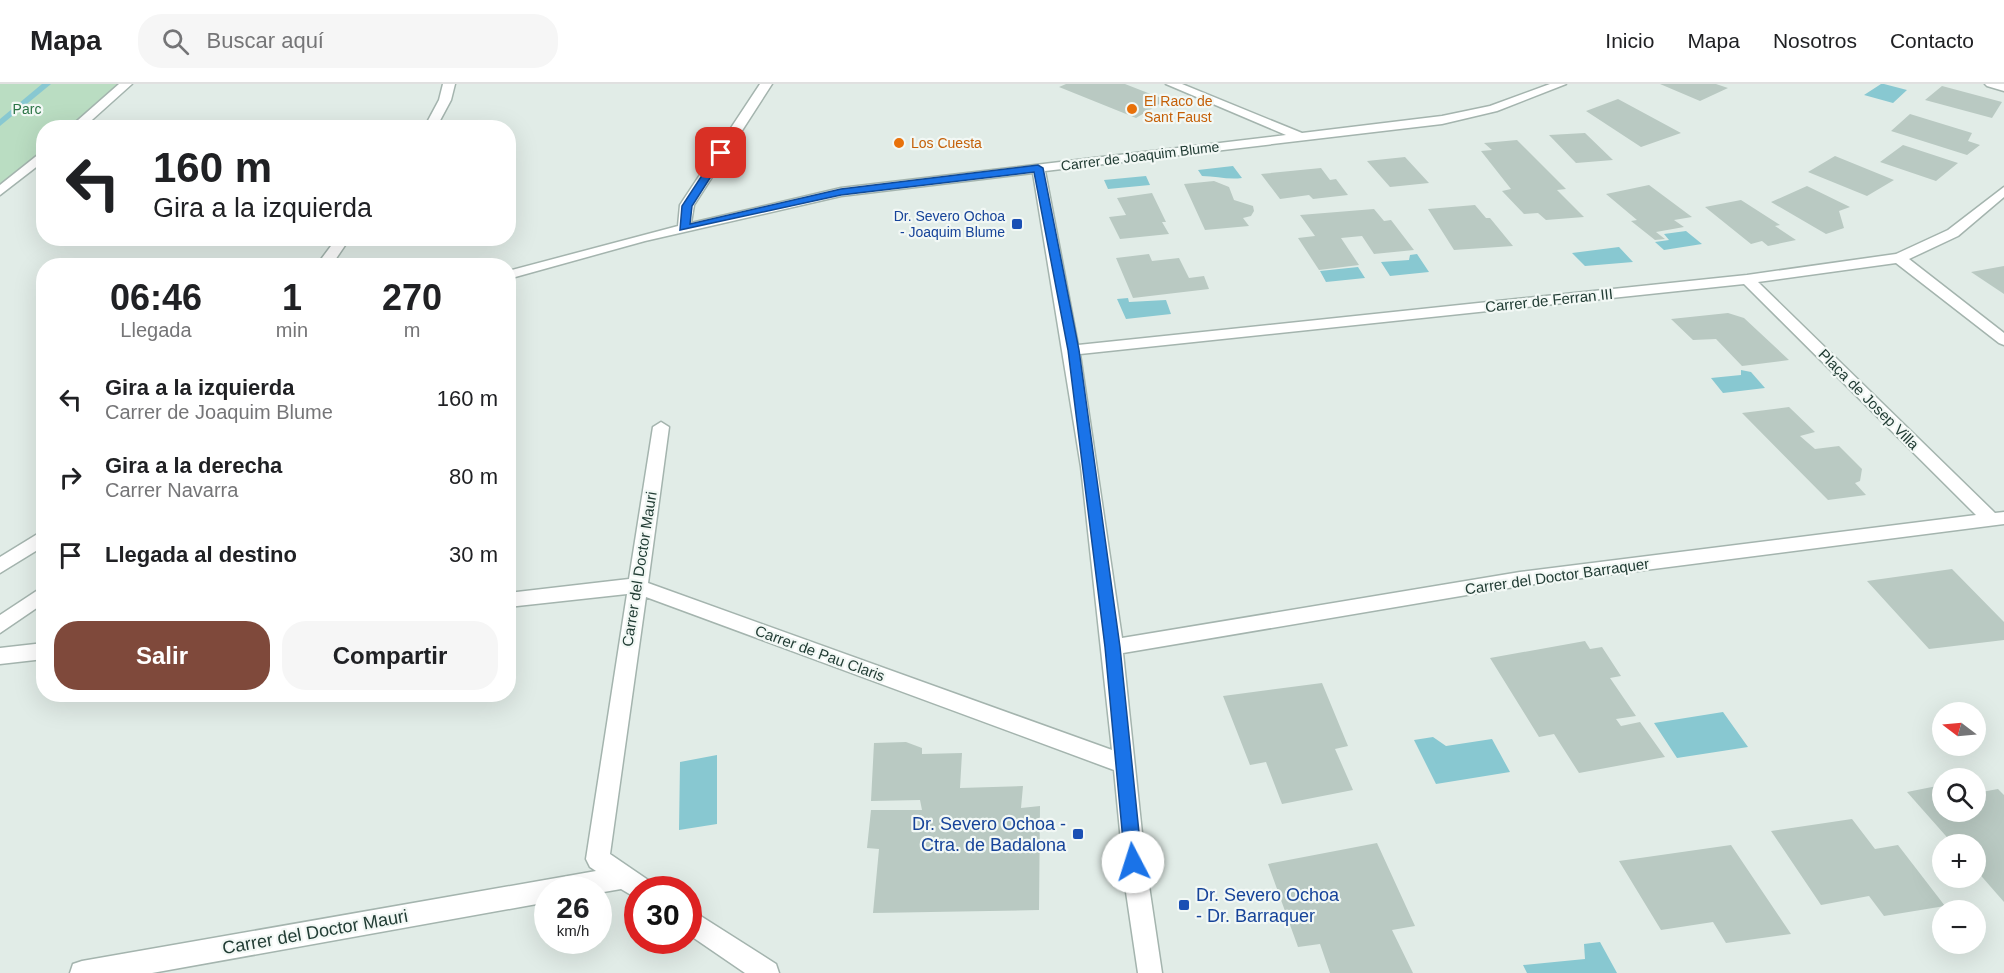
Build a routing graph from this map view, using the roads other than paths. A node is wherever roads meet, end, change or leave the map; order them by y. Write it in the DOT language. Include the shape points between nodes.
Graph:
graph roads {
  1 [pos="126,84"];
  2 [pos="449,84"];
  3 [pos="766,84"];
  4 [pos="1172,84"];
  5 [pos="1560,84"];
  6 [pos="1991,84"];
  7 [pos="2004,88"];
  8 [pos="84,120"];
  9 [pos="434,120"];
  10 [pos="1298,136"];
  11 [pos="36,161"];
  12 [pos="1038,168"];
  13 [pos="0,191"];
  14 [pos="2004,191"];
  15 [pos="684,228"];
  16 [pos="1899,258"];
  17 [pos="516,273"];
  18 [pos="1747,279"];
  19 [pos="2004,340"];
  20 [pos="1073,350"];
  21 [pos="661,427"];
  22 [pos="1998,519"];
  23 [pos="36,542"];
  24 [pos="0,566"];
  25 [pos="636,586"];
  26 [pos="36,599"];
  27 [pos="516,599"];
  28 [pos="0,625"];
  29 [pos="1113,647"];
  30 [pos="36,652"];
  31 [pos="0,656"];
  32 [pos="1124,764"];
  33 [pos="624,877"];
  34 [pos="534,893"];
  35 [pos="702,929"];
  36 [pos="82,973"];
  37 [pos="767,973"];
  38 [pos="1150,973"];
  1 -- 8 [label="street"];
  2 -- 9 [label="street"];
  3 -- 15 [label="street" via="687,206"];
  4 -- 10 [label="street"];
  5 -- 10 [label="street, Carrer de Joaquim Blume" via="1493,109 1442,120"];
  6 -- 7 [label="street"];
  10 -- 12 [label="street, Carrer de Joaquim Blume"];
  11 -- 13 [label="street"];
  12 -- 15 [label="street, Carrer de Joaquim Blume" via="841,192"];
  12 -- 20 [label="street"];
  14 -- 16 [label="street, Carrer de Ferran III" via="1953,232"];
  15 -- 17 [label="street, Carrer de Joaquim Blume"];
  16 -- 18 [label="street, Carrer de Ferran III"];
  16 -- 19 [label="street"];
  18 -- 20 [label="street, Carrer de Ferran III"];
  18 -- 22 [label="street, Plaça de Josep Villa"];
  20 -- 29 [label="street"];
  21 -- 25 [label="street, Carrer del Doctor Mauri"];
  22 -- 29 [label="street, Carrer del Doctor Barraquer" via="1520,579"];
  23 -- 24 [label="street"];
  25 -- 27 [label="street, Carrer de Pau Claris"];
  25 -- 32 [label="street, Carrer de Pau Claris"];
  25 -- 33 [label="street, Carrer del Doctor Mauri" via="598,859"];
  26 -- 28 [label="street"];
  29 -- 32 [label="street"];
  30 -- 31 [label="street"];
  32 -- 38 [label="street" via="1137,904"];
  34 -- 36 [label="street, Carrer del Doctor Mauri"];
  35 -- 37 [label="street"];
}
